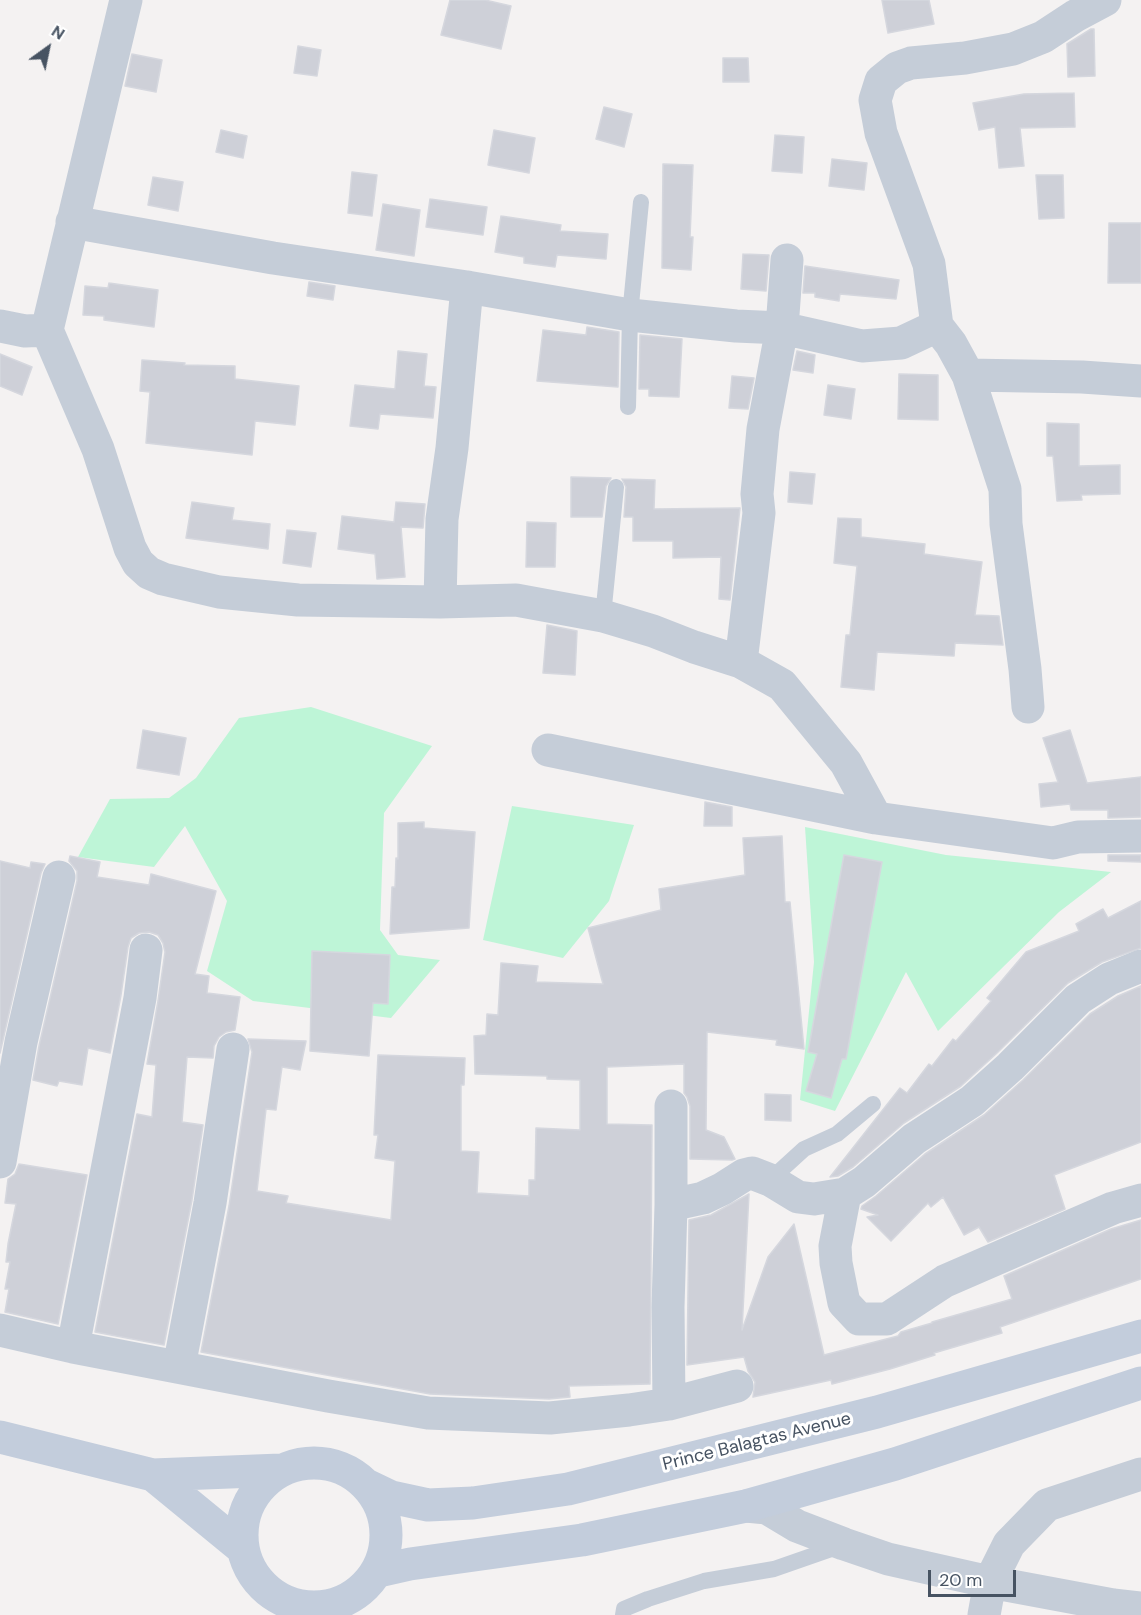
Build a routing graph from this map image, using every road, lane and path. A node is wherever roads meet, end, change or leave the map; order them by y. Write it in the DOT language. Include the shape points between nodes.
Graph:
graph roads {
  1 [pos="126,0"];
  2 [pos="1105,0"];
  3 [pos="641,202"];
  4 [pos="72,222"];
  5 [pos="787,260"];
  6 [pos="467,287"];
  7 [pos="630,315"];
  8 [pos="937,326"];
  9 [pos="0,327"];
  10 [pos="782,328"];
  11 [pos="47,330"];
  12 [pos="968,375"];
  13 [pos="1141,381"];
  14 [pos="628,407"];
  15 [pos="615,487"];
  16 [pos="440,602"];
  17 [pos="603,616"];
  18 [pos="741,662"];
  19 [pos="1028,707"];
  20 [pos="548,750"];
  21 [pos="876,818"];
  22 [pos="1141,836"];
  23 [pos="58,877"];
  24 [pos="146,950"];
  25 [pos="1141,966"];
  26 [pos="233,1049"];
  27 [pos="873,1104"];
  28 [pos="671,1106"];
  29 [pos="0,1162"];
  30 [pos="770,1180"];
  31 [pos="845,1194"];
  32 [pos="1141,1200"];
  33 [pos="671,1204"];
  34 [pos="0,1330"];
  35 [pos="1141,1336"];
  36 [pos="73,1347"];
  37 [pos="179,1367"];
  38 [pos="1141,1383"];
  39 [pos="737,1386"];
  40 [pos="669,1404"];
  41 [pos="0,1437"];
  42 [pos="281,1470"];
  43 [pos="1141,1474"];
  44 [pos="153,1475"];
  45 [pos="368,1486"];
  46 [pos="746,1506"];
  47 [pos="844,1544"];
  48 [pos="242,1548"];
  49 [pos="379,1571"];
  50 [pos="990,1582"];
  51 [pos="281,1608"];
  52 [pos="348,1608"];
  53 [pos="1141,1608"];
  54 [pos="623,1615"];
  55 [pos="984,1615"];
  1 -- 4 [label="street"];
  2 -- 8 [label="street" via="1043,37 1013,49 911,63 881,81 875,100 881,133 929,264"];
  3 -- 7 [label="lane"];
  4 -- 6 [label="street"];
  4 -- 11 [label="street"];
  5 -- 10 [label="street"];
  6 -- 7 [label="street"];
  6 -- 16 [label="street" via="442,519"];
  7 -- 10 [label="street"];
  7 -- 14 [label="lane"];
  8 -- 10 [label="street" via="901,343 862,346"];
  8 -- 12 [label="street"];
  9 -- 11 [label="street"];
  10 -- 18 [label="street" via="763,429 759,513"];
  11 -- 16 [label="street" via="98,449 130,548 149,573 230,593 298,600"];
  12 -- 13 [label="street"];
  12 -- 19 [label="street" via="1005,489"];
  15 -- 17 [label="lane"];
  16 -- 17 [label="street" via="516,600"];
  17 -- 18 [label="street"];
  18 -- 21 [label="street" via="782,685 846,763"];
  20 -- 21 [label="street"];
  21 -- 22 [label="street" via="1053,843 1078,837"];
  23 -- 29 [label="street" via="21,1042"];
  24 -- 36 [label="street"];
  25 -- 31 [label="street" via="1109,979 1078,999 972,1101 914,1139"];
  26 -- 37 [label="street" via="210,1203"];
  27 -- 30 [label="lane" via="837,1134 804,1149"];
  28 -- 33 [label="street"];
  30 -- 31 [label="street" via="798,1197 814,1199"];
  30 -- 33 [label="street" via="758,1174 744,1174 703,1198"];
  31 -- 32 [label="street" via="835,1246 836,1263 844,1303 859,1319 887,1319 945,1281 1113,1208"];
  33 -- 40 [label="street"];
  34 -- 36 [label="street"];
  35 -- 45 [label="main road, Prince Balagtas Avenue" via="877,1412 568,1489 473,1503 428,1505 391,1497"];
  36 -- 37 [label="street"];
  37 -- 40 [label="street" via="428,1413 550,1418"];
  38 -- 46 [label="main road" via="895,1464"];
  39 -- 40 [label="street"];
  41 -- 44 [label="main road"];
  42 -- 44 [label="main road"];
  42 -- 45 [label="main road" via="304,1463 327,1464 350,1472"];
  42 -- 48 [label="main road" via="262,1484 249,1503 242,1525"];
  43 -- 50 [label="street" via="1047,1505 1009,1544"];
  44 -- 48 [label="main road"];
  45 -- 49 [label="main road" via="381,1507 387,1528 386,1551"];
  46 -- 47 [label="street" via="766,1508 797,1526"];
  46 -- 49 [label="main road" via="582,1540"];
  47 -- 50 [label="street" via="888,1559"];
  47 -- 54 [label="lane" via="774,1569 704,1581 624,1609"];
  48 -- 51 [label="main road" via="250,1569"];
  49 -- 52 [label="main road"];
  50 -- 53 [label="street"];
  50 -- 55 [label="street"];
  51 -- 52 [label="main road"];
}
